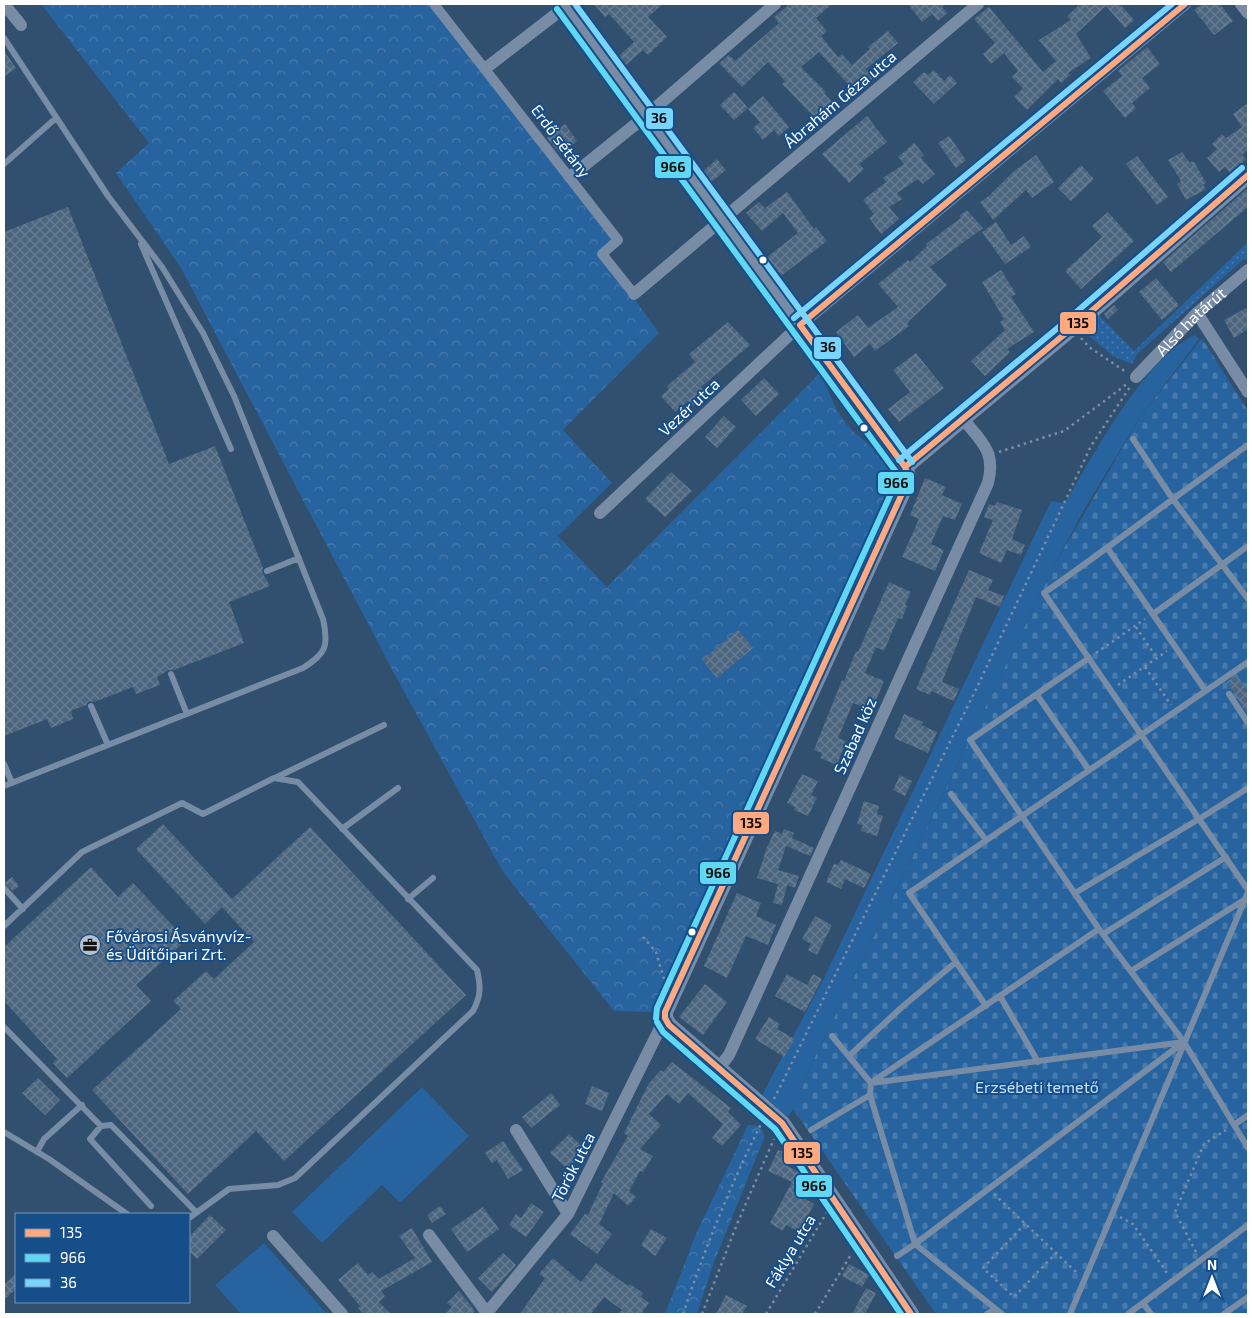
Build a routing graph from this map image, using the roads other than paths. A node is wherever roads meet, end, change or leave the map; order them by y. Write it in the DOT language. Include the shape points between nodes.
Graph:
graph roads {
  1 [pos="434,4"];
  2 [pos="776,4"];
  3 [pos="978,4"];
  4 [pos="1185,4"];
  5 [pos="1241,4"];
  6 [pos="7,5"];
  7 [pos="566,5"];
  8 [pos="1248,13"];
  9 [pos="21,25"];
  10 [pos="4,38"];
  11 [pos="486,68"];
  12 [pos="647,115"];
  13 [pos="56,118"];
  14 [pos="4,164"];
  15 [pos="1248,175"];
  16 [pos="570,177"];
  17 [pos="722,219"];
  18 [pos="136,231"];
  19 [pos="1248,270"];
  20 [pos="634,294"];
  21 [pos="1197,313"];
  22 [pos="800,324"];
  23 [pos="1136,377"];
  24 [pos="1248,392"];
  25 [pos="964,419"];
  26 [pos="1133,439"];
  27 [pos="1248,445"];
  28 [pos="231,449"];
  29 [pos="905,467"];
  30 [pos="1172,498"];
  31 [pos="600,513"];
  32 [pos="1248,546"];
  33 [pos="1108,549"];
  34 [pos="299,558"];
  35 [pos="1222,564"];
  36 [pos="267,571"];
  37 [pos="1248,600"];
  38 [pos="1153,614"];
  39 [pos="1089,658"];
  40 [pos="1248,662"];
  41 [pos="171,674"];
  42 [pos="1205,690"];
  43 [pos="1229,694"];
  44 [pos="1037,695"];
  45 [pos="91,706"];
  46 [pos="187,714"];
  47 [pos="1248,723"];
  48 [pos="384,725"];
  49 [pos="1141,734"];
  50 [pos="108,745"];
  51 [pos="4,764"];
  52 [pos="1089,770"];
  53 [pos="274,778"];
  54 [pos="12,783"];
  55 [pos="4,786"];
  56 [pos="398,788"];
  57 [pos="1248,788"];
  58 [pos="950,794"];
  59 [pos="1022,816"];
  60 [pos="1199,819"];
  61 [pos="342,829"];
  62 [pos="986,840"];
  63 [pos="1226,857"];
  64 [pos="432,878"];
  65 [pos="4,888"];
  66 [pos="1248,891"];
  67 [pos="1075,893"];
  68 [pos="408,899"];
  69 [pos="1245,900"];
  70 [pos="23,909"];
  71 [pos="4,926"];
  72 [pos="1101,931"];
  73 [pos="956,962"];
  74 [pos="1131,971"];
  75 [pos="1000,996"];
  76 [pos="986,1006"];
  77 [pos="665,1018"];
  78 [pos="4,1027"];
  79 [pos="832,1036"];
  80 [pos="1184,1042"];
  81 [pos="850,1055"];
  82 [pos="1038,1062"];
  83 [pos="719,1068"];
  84 [pos="871,1083"];
  85 [pos="870,1095"];
  86 [pos="82,1105"];
  87 [pos="1248,1115"];
  88 [pos="1234,1125"];
  89 [pos="101,1126"];
  90 [pos="516,1130"];
  91 [pos="811,1130"];
  92 [pos="4,1132"];
  93 [pos="1248,1148"];
  94 [pos="37,1152"];
  95 [pos="151,1206"];
  96 [pos="196,1212"];
  97 [pos="126,1213"];
  98 [pos="568,1214"];
  99 [pos="190,1217"];
  100 [pos="1248,1224"];
  101 [pos="429,1235"];
  102 [pos="273,1236"];
  103 [pos="916,1244"];
  104 [pos="897,1256"];
  105 [pos="1248,1297"];
  106 [pos="1143,1303"];
  107 [pos="995,1308"];
  108 [pos="342,1314"];
  109 [pos="487,1314"];
  110 [pos="911,1314"];
  111 [pos="987,1314"];
  112 [pos="1002,1314"];
  113 [pos="1070,1314"];
  114 [pos="1128,1314"];
  115 [pos="1151,1314"];
  116 [pos="1224,1314"];
  1 -- 11 [label="street, Erdő sétány"];
  2 -- 12 [label="street"];
  3 -- 17 [label="street, Ábrahám Géza utca"];
  4 -- 22 [label="street, Vezér utca"];
  5 -- 8 [label="street"];
  6 -- 9 [label="street"];
  7 -- 11 [label="street"];
  7 -- 12 [label="street"];
  10 -- 13 [label="lane"];
  11 -- 16 [label="street, Erdő sétány"];
  12 -- 16 [label="street"];
  12 -- 17 [label="street"];
  13 -- 14 [label="lane"];
  13 -- 18 [label="lane" via="108,196"];
  15 -- 25 [label="street"];
  16 -- 20 [label="street, Erdő sétány" via="618,240 602,254"];
  17 -- 20 [label="street, Ábrahám Géza utca"];
  17 -- 22 [label="street"];
  18 -- 28 [label="lane"];
  18 -- 34 [label="lane" via="207,341 234,396"];
  19 -- 21 [label="street, Alsó határút"];
  21 -- 23 [label="street, Alsó határút"];
  21 -- 24 [label="street"];
  22 -- 29 [label="street"];
  22 -- 31 [label="street, Vezér utca"];
  25 -- 29 [label="street"];
  25 -- 83 [label="street, Szabad köz" via="990,455 988,483 729,1055"];
  26 -- 30 [label="lane"];
  27 -- 30 [label="lane"];
  29 -- 77 [label="street" via="906,485"];
  30 -- 33 [label="lane"];
  30 -- 35 [label="lane"];
  32 -- 35 [label="lane"];
  33 -- 38 [label="lane"];
  33 -- 39 [label="lane" via="1044,593"];
  34 -- 36 [label="lane"];
  34 -- 46 [label="lane" via="323,619 326,648 303,668"];
  35 -- 37 [label="lane"];
  35 -- 38 [label="lane"];
  38 -- 42 [label="lane"];
  39 -- 44 [label="lane"];
  39 -- 49 [label="lane"];
  40 -- 42 [label="lane"];
  41 -- 46 [label="lane"];
  42 -- 49 [label="lane"];
  43 -- 47 [label="lane"];
  44 -- 52 [label="lane"];
  44 -- 59 [label="lane" via="970,740"];
  45 -- 50 [label="lane"];
  46 -- 50 [label="lane"];
  48 -- 53 [label="lane"];
  49 -- 52 [label="lane"];
  49 -- 60 [label="lane"];
  50 -- 54 [label="lane"];
  51 -- 54 [label="lane"];
  52 -- 59 [label="lane"];
  53 -- 61 [label="lane" via="298,782"];
  53 -- 70 [label="lane" via="204,814 182,803 82,852"];
  54 -- 55 [label="lane"];
  56 -- 61 [label="lane"];
  57 -- 60 [label="lane"];
  58 -- 62 [label="lane"];
  59 -- 62 [label="lane"];
  59 -- 67 [label="lane"];
  60 -- 63 [label="lane"];
  60 -- 67 [label="lane"];
  61 -- 68 [label="lane"];
  62 -- 73 [label="lane" via="909,893"];
  63 -- 66 [label="lane"];
  63 -- 72 [label="lane"];
  64 -- 68 [label="lane"];
  65 -- 70 [label="lane"];
  66 -- 69 [label="lane"];
  67 -- 72 [label="lane"];
  68 -- 96 [label="lane" via="477,970 481,987 473,1011 295,1178 278,1185 230,1189"];
  69 -- 74 [label="lane"];
  69 -- 80 [label="lane"];
  70 -- 71 [label="lane"];
  72 -- 74 [label="lane"];
  72 -- 75 [label="lane"];
  73 -- 76 [label="lane"];
  73 -- 81 [label="lane"];
  74 -- 80 [label="lane"];
  75 -- 76 [label="lane"];
  75 -- 82 [label="lane"];
  76 -- 84 [label="lane"];
  77 -- 83 [label="street"];
  77 -- 98 [label="street, Török utca"];
  78 -- 86 [label="lane"];
  79 -- 81 [label="lane"];
  80 -- 82 [label="lane"];
  80 -- 88 [label="lane"];
  80 -- 103 [label="lane"];
  80 -- 113 [label="lane"];
  81 -- 84 [label="lane"];
  82 -- 84 [label="lane"];
  83 -- 110 [label="street" via="788,1132"];
  84 -- 85 [label="lane"];
  85 -- 91 [label="lane"];
  85 -- 103 [label="lane"];
  86 -- 89 [label="lane"];
  86 -- 94 [label="lane" via="44,1139"];
  87 -- 88 [label="lane"];
  88 -- 93 [label="lane"];
  89 -- 95 [label="lane" via="90,1139"];
  89 -- 96 [label="lane" via="111,1125"];
  90 -- 98 [label="street"];
  92 -- 94 [label="lane"];
  94 -- 97 [label="lane"];
  96 -- 99 [label="lane"];
  98 -- 109 [label="street, Török utca"];
  100 -- 106 [label="lane"];
  101 -- 109 [label="street"];
  102 -- 108 [label="street"];
  103 -- 104 [label="lane"];
  103 -- 107 [label="lane"];
  105 -- 116 [label="lane"];
  106 -- 114 [label="lane"];
  106 -- 115 [label="lane"];
  107 -- 111 [label="lane"];
  107 -- 112 [label="lane"];
}
